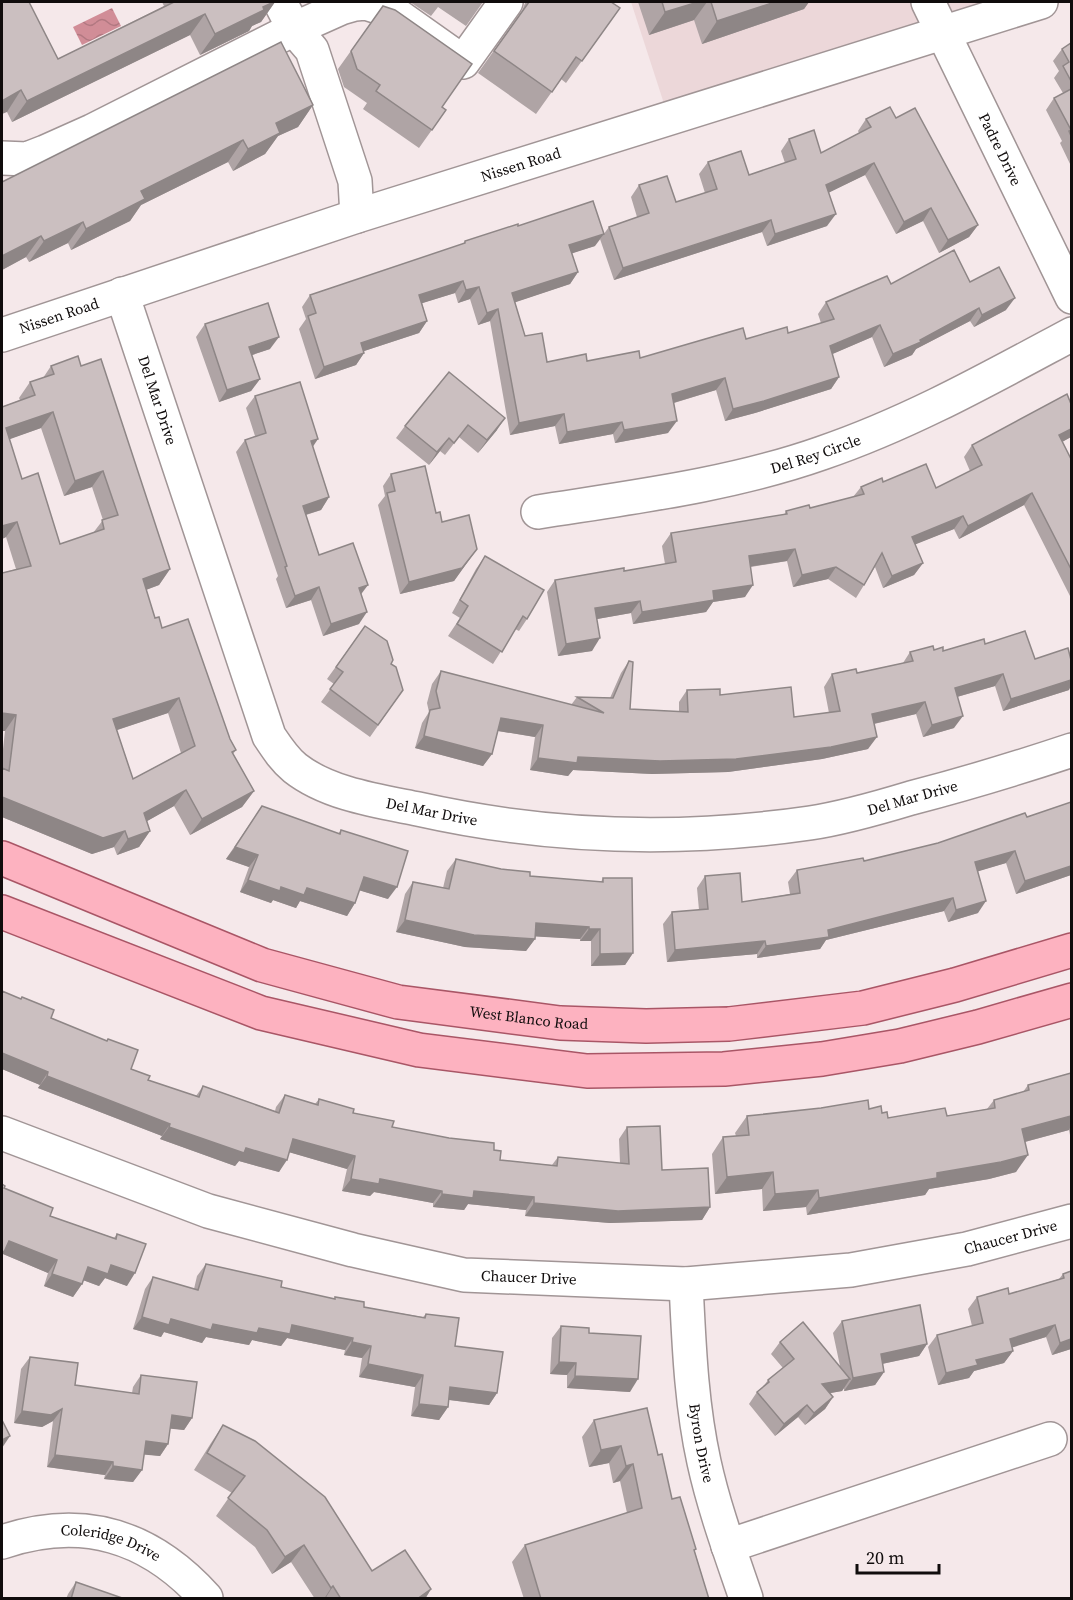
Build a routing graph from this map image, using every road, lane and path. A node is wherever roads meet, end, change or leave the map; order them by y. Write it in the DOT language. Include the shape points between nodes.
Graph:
graph roads {
  1 [pos="506,2"];
  2 [pos="928,2"];
  3 [pos="1041,2"];
  4 [pos="287,15"];
  5 [pos="944,33"];
  6 [pos="2,158"];
  7 [pos="357,216"];
  8 [pos="122,294"];
  9 [pos="1071,297"];
  10 [pos="1071,334"];
  11 [pos="2,335"];
  12 [pos="538,512"];
  13 [pos="1071,750"];
  14 [pos="2,858"];
  15 [pos="2,912"];
  16 [pos="1071,950"];
  17 [pos="1071,1000"];
  18 [pos="2,1133"];
  19 [pos="1071,1221"];
  20 [pos="686,1284"];
  21 [pos="1050,1439"];
  22 [pos="2,1542"];
  23 [pos="728,1546"];
  24 [pos="206,1599"];
  25 [pos="746,1599"];
  1 -- 4 [label="street" via="463,62 391,11 366,3"];
  2 -- 5 [label="street, Padre Drive"];
  3 -- 5 [label="street, Nissen Road"];
  4 -- 6 [label="street" via="92,131 27,159"];
  4 -- 7 [label="street" via="312,50 355,181"];
  5 -- 7 [label="street, Nissen Road"];
  5 -- 9 [label="street, Padre Drive"];
  7 -- 8 [label="street, Nissen Road"];
  8 -- 11 [label="street, Nissen Road"];
  8 -- 13 [label="street, Del Mar Drive" via="269,736 293,766 316,780 373,800 519,827 578,834 698,834 811,823 867,811"];
  10 -- 12 [label="street, Del Rey Circle" via="940,404 820,454 707,484"];
  14 -- 16 [label="main road, West Blanco Road" via="262,965 398,1002 560,1023 729,1024 863,1008"];
  15 -- 17 [label="main road" via="261,1013 419,1050 587,1071 724,1069 822,1059 900,1046"];
  18 -- 20 [label="street, Chaucer Drive" via="208,1211 431,1268 464,1275"];
  19 -- 20 [label="street, Chaucer Drive" via="968,1249 851,1270"];
  20 -- 23 [label="street, Byron Drive" via="692,1392 704,1463"];
  21 -- 23 [label="street"];
  22 -- 24 [label="street, Coleridge Drive" via="28,1533 61,1530 114,1537 159,1557"];
  23 -- 25 [label="street, Byron Drive"];
}
